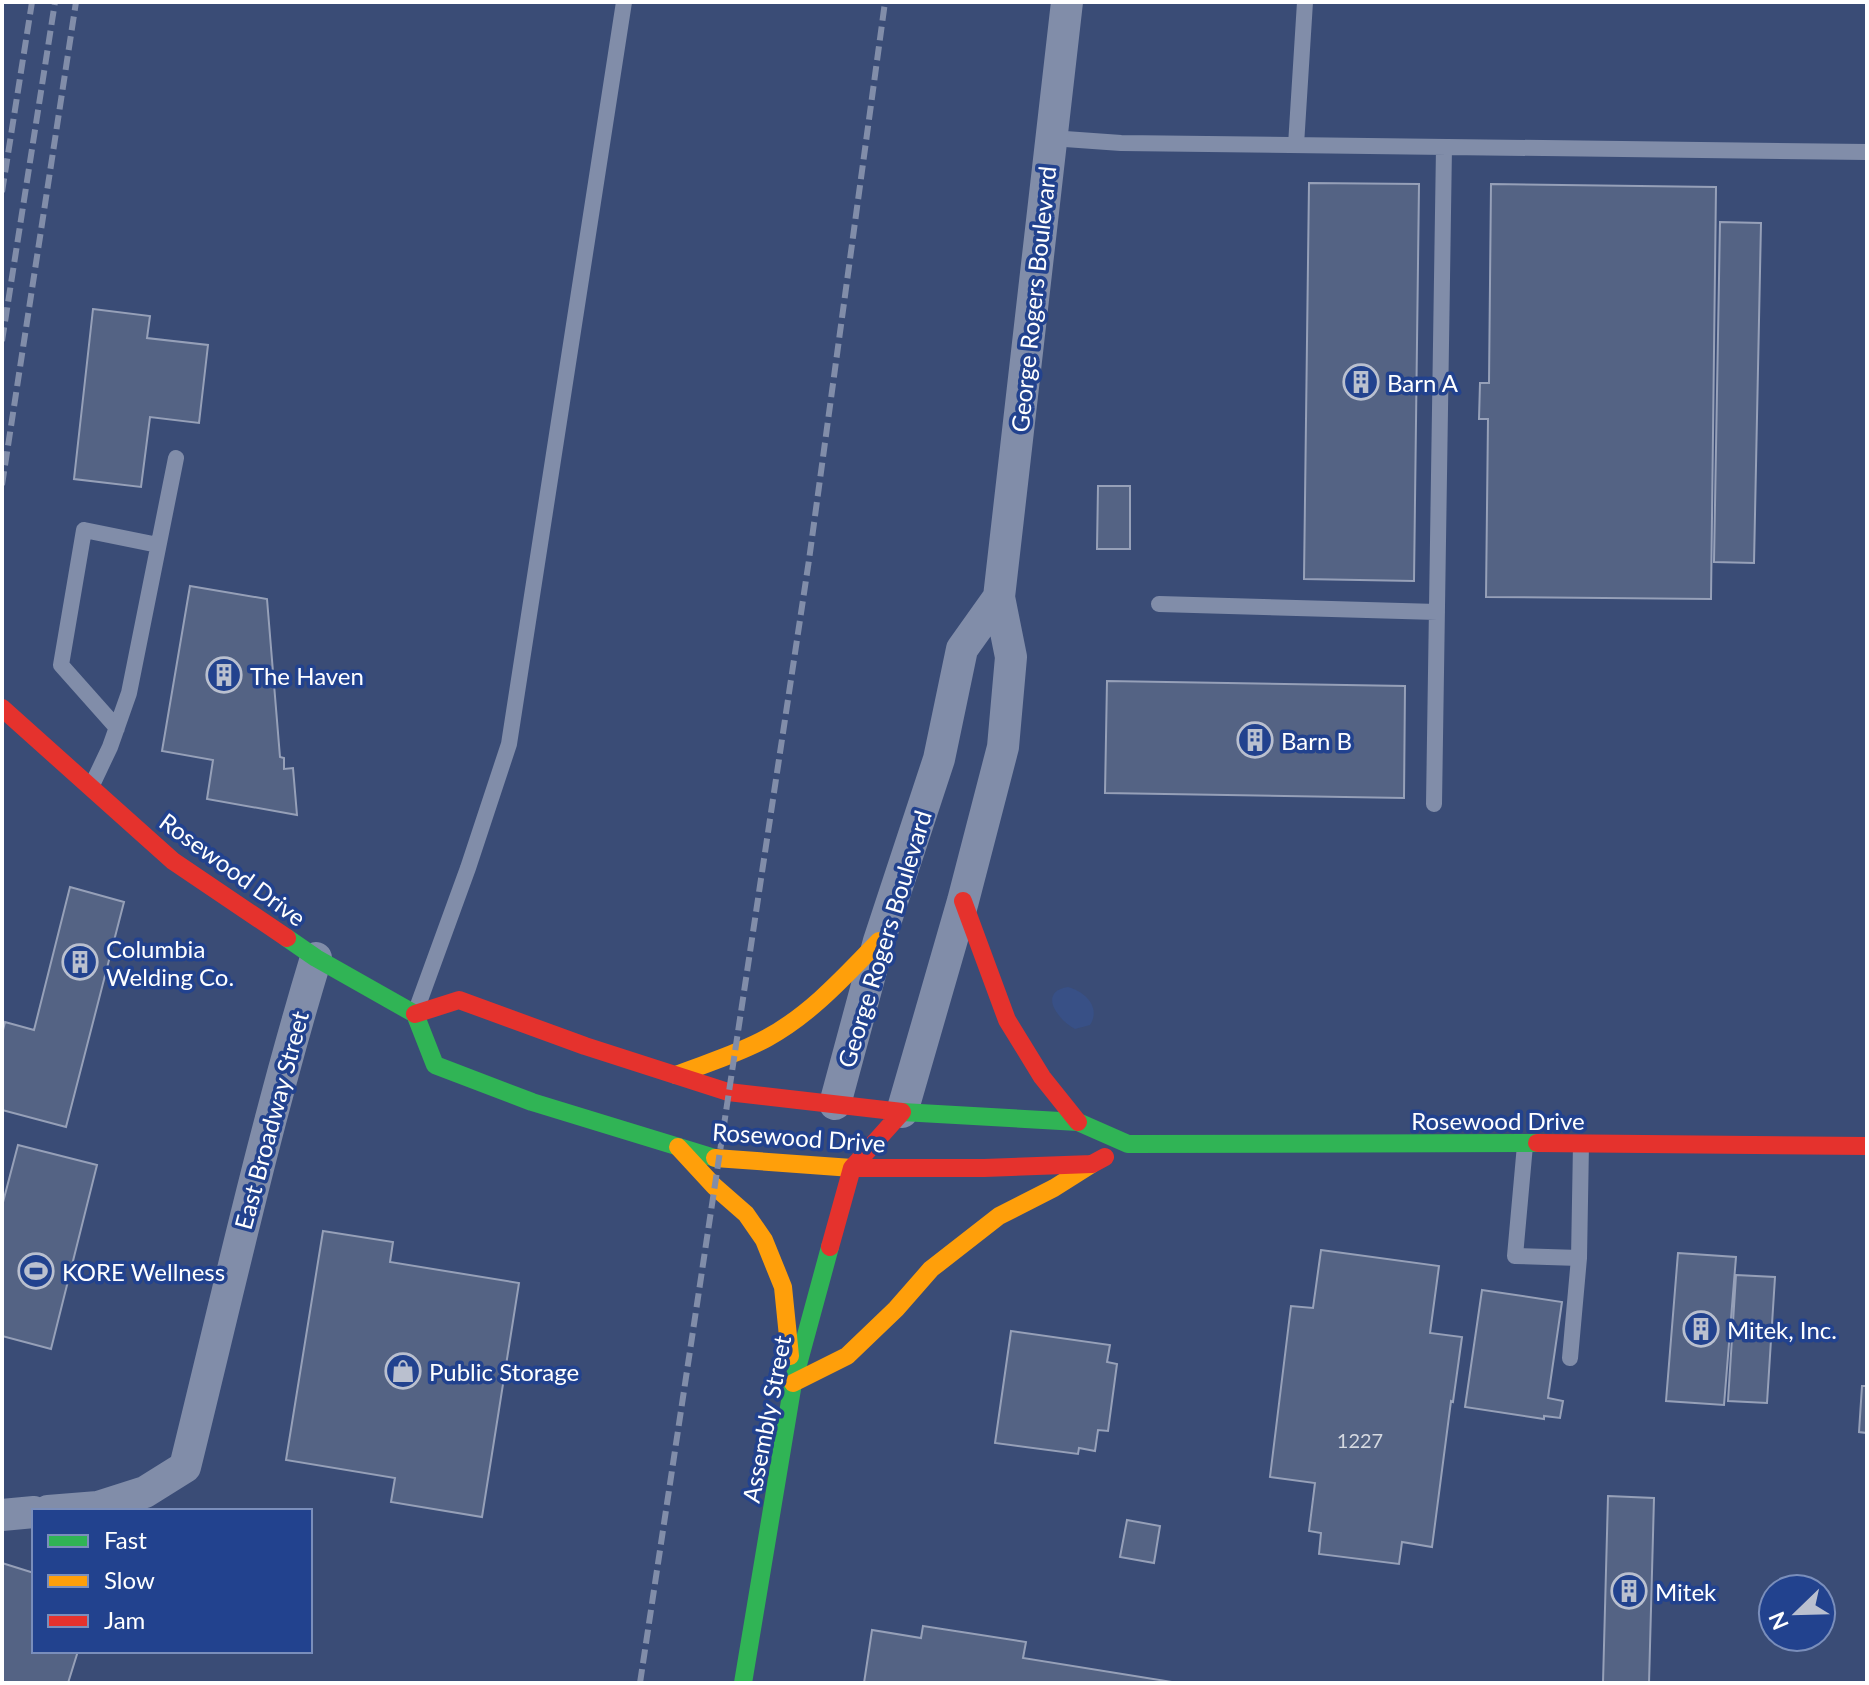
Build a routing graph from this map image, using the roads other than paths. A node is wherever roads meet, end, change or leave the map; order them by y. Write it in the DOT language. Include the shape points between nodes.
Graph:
graph roads {
  1 [pos="624,2"];
  2 [pos="1067,2"];
  3 [pos="1305,2"];
  4 [pos="1051,138"];
  5 [pos="1296,145"];
  6 [pos="1444,147"];
  7 [pos="1867,152"];
  8 [pos="176,458"];
  9 [pos="158,545"];
  10 [pos="999,597"];
  11 [pos="1159,604"];
  12 [pos="1437,612"];
  13 [pos="2,708"];
  14 [pos="117,728"];
  15 [pos="91,786"];
  16 [pos="1434,804"];
  17 [pos="963,901"];
  18 [pos="879,941"];
  19 [pos="316,958"];
  20 [pos="415,1014"];
  21 [pos="676,1075"];
  22 [pos="836,1111"];
  23 [pos="902,1112"];
  24 [pos="1078,1122"];
  25 [pos="845,1142"];
  26 [pos="1128,1144"];
  27 [pos="1525,1144"];
  28 [pos="1581,1144"];
  29 [pos="677,1146"];
  30 [pos="1867,1146"];
  31 [pos="1092,1164"];
  32 [pos="852,1168"];
  33 [pos="1579,1258"];
  34 [pos="1570,1358"];
  35 [pos="793,1383"];
  36 [pos="73,1509"];
  37 [pos="32,1512"];
  38 [pos="2,1515"];
  39 [pos="743,1683"];
  1 -- 20 [label="lane" via="509,744"];
  2 -- 4 [label="street, George Rogers Boulevard"];
  3 -- 5 [label="lane"];
  4 -- 5 [label="lane"];
  4 -- 10 [label="street, George Rogers Boulevard"];
  5 -- 6 [label="lane"];
  6 -- 7 [label="lane"];
  6 -- 12 [label="lane"];
  8 -- 9 [label="lane"];
  9 -- 14 [label="lane" via="129,693"];
  9 -- 14 [label="lane" via="84,530 61,665"];
  10 -- 17 [label="street, George Rogers Boulevard" via="1011,657 1003,747"];
  10 -- 18 [label="street, George Rogers Boulevard" via="962,649 939,759"];
  11 -- 12 [label="lane"];
  12 -- 16 [label="lane"];
  13 -- 15 [label="main road, Rosewood Drive"];
  14 -- 15 [label="lane"];
  15 -- 19 [label="main road, Rosewood Drive" via="173,861"];
  17 -- 23 [label="street, George Rogers Boulevard"];
  17 -- 24 [label="main road" via="1007,1020"];
  18 -- 21 [label="main road" via="821,1000 782,1029"];
  18 -- 22 [label="street, George Rogers Boulevard"];
  19 -- 20 [label="main road, Rosewood Drive"];
  19 -- 36 [label="street, East Broadway Street" via="252,1188 185,1467 145,1492"];
  20 -- 21 [label="main road, Rosewood Drive" via="459,1000"];
  20 -- 29 [label="main road, Rosewood Drive" via="435,1065 532,1102"];
  21 -- 22 [label="main road, Rosewood Drive" via="728,1092"];
  22 -- 23 [label="main road, Rosewood Drive"];
  23 -- 24 [label="main road, Rosewood Drive"];
  23 -- 32 [label="main road, Assembly Street"];
  24 -- 26 [label="main road, Rosewood Drive"];
  25 -- 32 [label="main road"];
  26 -- 27 [label="main road, Rosewood Drive"];
  26 -- 31 [label="main road, Rosewood Drive"];
  27 -- 28 [label="main road, Rosewood Drive"];
  27 -- 33 [label="lane" via="1515,1256"];
  28 -- 30 [label="main road, Rosewood Drive"];
  28 -- 33 [label="lane"];
  29 -- 32 [label="main road, Rosewood Drive" via="718,1159"];
  29 -- 35 [label="main road" via="746,1214 764,1240 783,1287"];
  31 -- 32 [label="main road, Rosewood Drive"];
  31 -- 35 [label="main road" via="999,1216 931,1269 847,1356"];
  32 -- 35 [label="main road, Assembly Street"];
  33 -- 34 [label="lane"];
  35 -- 39 [label="main road, Assembly Street"];
  37 -- 38 [label="street"];
}
